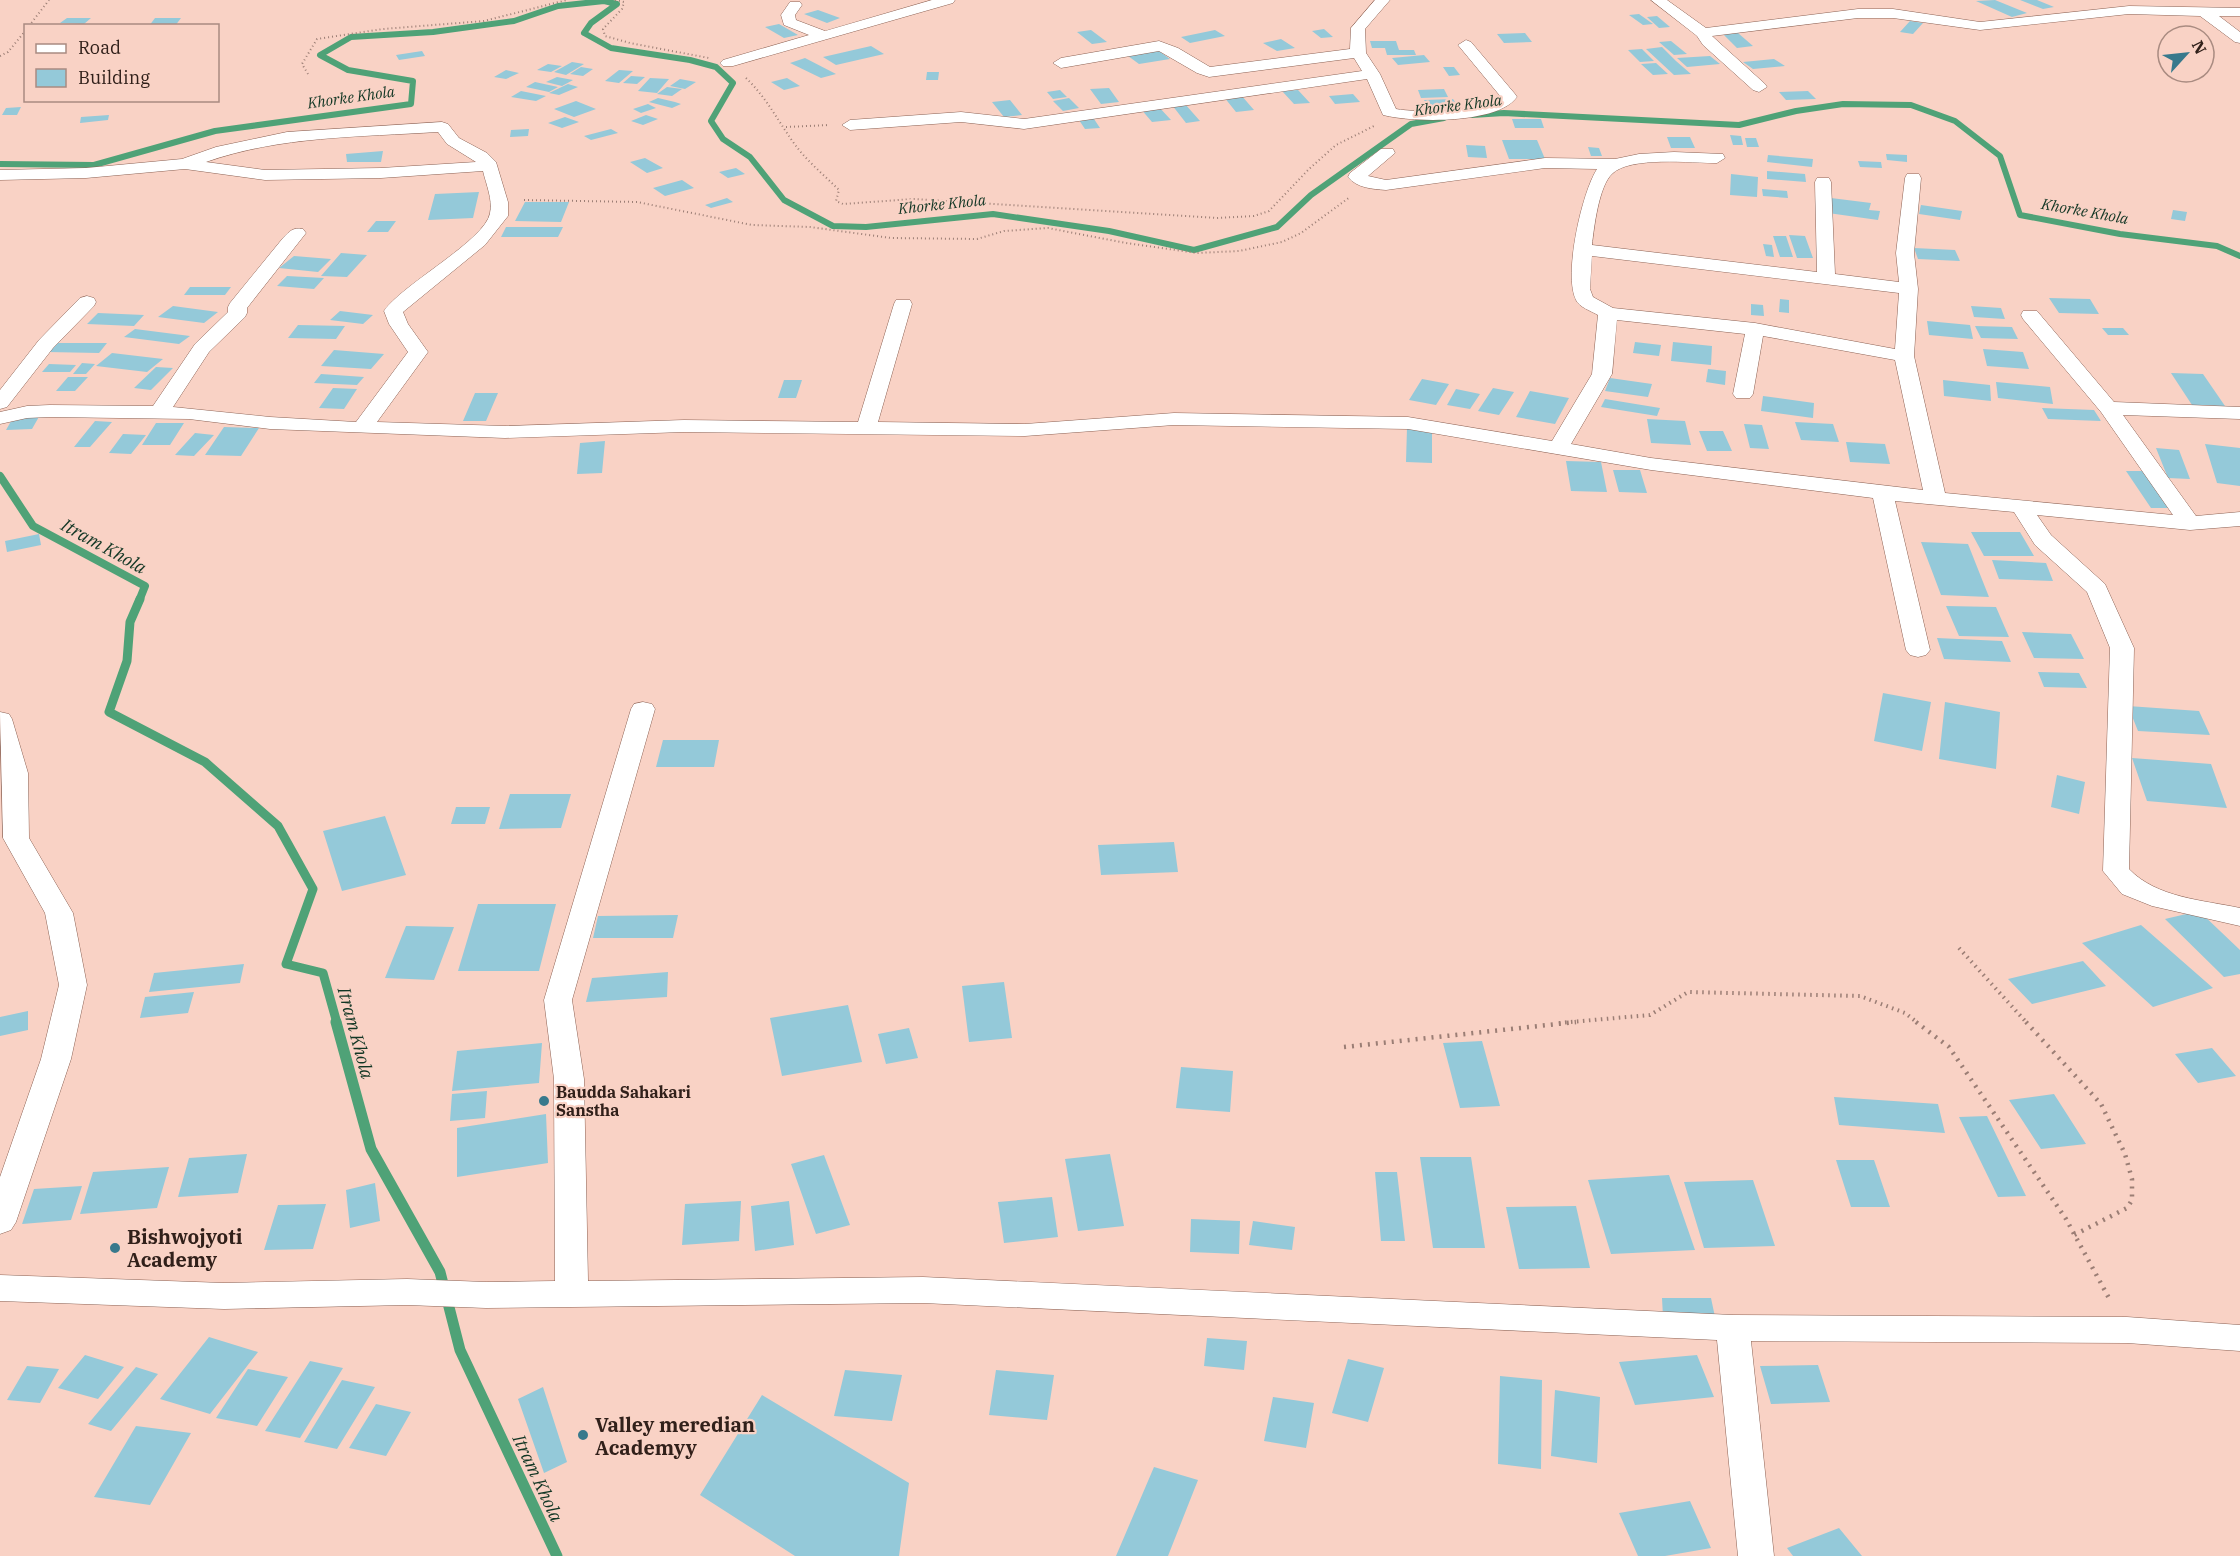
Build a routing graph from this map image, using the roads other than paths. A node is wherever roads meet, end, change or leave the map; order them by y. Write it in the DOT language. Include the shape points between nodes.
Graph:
graph roads {
  1 [pos="948,0"];
  2 [pos="1383,0"];
  3 [pos="1658,0"];
  4 [pos="2139,0"];
  5 [pos="795,5"];
  6 [pos="2166,10"];
  7 [pos="2203,11"];
  8 [pos="2240,12"];
  9 [pos="1703,33"];
  10 [pos="823,35"];
  11 [pos="2240,39"];
  12 [pos="1466,45"];
  13 [pos="1358,53"];
  14 [pos="728,63"];
  15 [pos="1061,63"];
  16 [pos="1372,75"];
  17 [pos="1760,87"];
  18 [pos="850,125"];
  19 [pos="1387,153"];
  20 [pos="1717,158"];
  21 [pos="184,164"];
  22 [pos="1614,164"];
  23 [pos="490,166"];
  24 [pos="0,175"];
  25 [pos="1913,178"];
  26 [pos="1823,182"];
  27 [pos="297,232"];
  28 [pos="1583,249"];
  29 [pos="1827,278"];
  30 [pos="1909,289"];
  31 [pos="87,303"];
  32 [pos="903,304"];
  33 [pos="1608,313"];
  34 [pos="2030,315"];
  35 [pos="1755,329"];
  36 [pos="1904,356"];
  37 [pos="1743,394"];
  38 [pos="0,403"];
  39 [pos="2108,408"];
  40 [pos="2240,413"];
  41 [pos="158,414"];
  42 [pos="0,418"];
  43 [pos="362,428"];
  44 [pos="866,428"];
  45 [pos="1558,449"];
  46 [pos="1884,493"];
  47 [pos="1935,498"];
  48 [pos="2021,507"];
  49 [pos="2240,519"];
  50 [pos="2190,523"];
  51 [pos="1918,650"];
  52 [pos="643,709"];
  53 [pos="0,719"];
  54 [pos="2240,917"];
  55 [pos="0,1222"];
  56 [pos="0,1288"];
  57 [pos="572,1293"];
  58 [pos="1733,1328"];
  59 [pos="2240,1338"];
  60 [pos="1756,1556"];
  1 -- 10 [label="street"];
  2 -- 13 [label="street" via="1358,28"];
  3 -- 9 [label="street"];
  4 -- 6 [label="street"];
  5 -- 10 [label="street" via="788,15 789,22"];
  6 -- 7 [label="street"];
  6 -- 9 [label="street" via="2070,15 1980,26 1883,13 1850,14"];
  7 -- 8 [label="street"];
  7 -- 11 [label="street"];
  9 -- 17 [label="street" via="1708,42"];
  10 -- 14 [label="street"];
  12 -- 16 [label="street" via="1509,97 1504,104 1492,109 1396,115 1389,112"];
  13 -- 15 [label="street" via="1209,72 1160,46"];
  13 -- 16 [label="street"];
  16 -- 18 [label="street" via="1024,124 961,117"];
  19 -- 22 [label="street" via="1356,177 1368,183 1386,184 1545,163"];
  20 -- 22 [label="street"];
  21 -- 23 [label="street" via="265,174 381,174"];
  21 -- 23 [label="street" via="287,137 442,127 453,141"];
  21 -- 24 [label="street" via="86,173"];
  22 -- 28 [label="street" via="1604,172 1595,194"];
  23 -- 43 [label="street" via="499,216 479,241 393,311 397,326 418,352"];
  25 -- 30 [label="street" via="1905,253"];
  26 -- 29 [label="street"];
  27 -- 41 [label="street" via="237,307 237,313 202,348"];
  28 -- 29 [label="street"];
  28 -- 33 [label="street" via="1581,289 1585,300"];
  29 -- 30 [label="street"];
  30 -- 36 [label="street"];
  31 -- 38 [label="street" via="46,344"];
  32 -- 44 [label="street"];
  33 -- 35 [label="street"];
  33 -- 45 [label="street" via="1602,374"];
  34 -- 39 [label="street"];
  35 -- 36 [label="street"];
  35 -- 37 [label="street"];
  36 -- 47 [label="street"];
  39 -- 40 [label="street"];
  39 -- 50 [label="street"];
  41 -- 42 [label="street" via="39,411"];
  41 -- 43 [label="street"];
  43 -- 44 [label="street" via="505,432 684,426"];
  44 -- 45 [label="street" via="1025,430 1174,419 1386,423 1454,430"];
  45 -- 46 [label="street"];
  46 -- 47 [label="street"];
  46 -- 51 [label="street"];
  47 -- 48 [label="street"];
  48 -- 50 [label="street"];
  48 -- 54 [label="street" via="2043,540 2097,589 2122,648 2116,871 2132,888 2162,900"];
  49 -- 50 [label="street"];
  52 -- 57 [label="street" via="558,1000 569,1079"];
  53 -- 55 [label="street" via="15,773 16,838 58,913 73,985 56,1059"];
  56 -- 57 [label="street" via="224,1296"];
  57 -- 58 [label="street" via="923,1290"];
  58 -- 59 [label="street" via="2127,1330"];
  58 -- 60 [label="street"];
}
